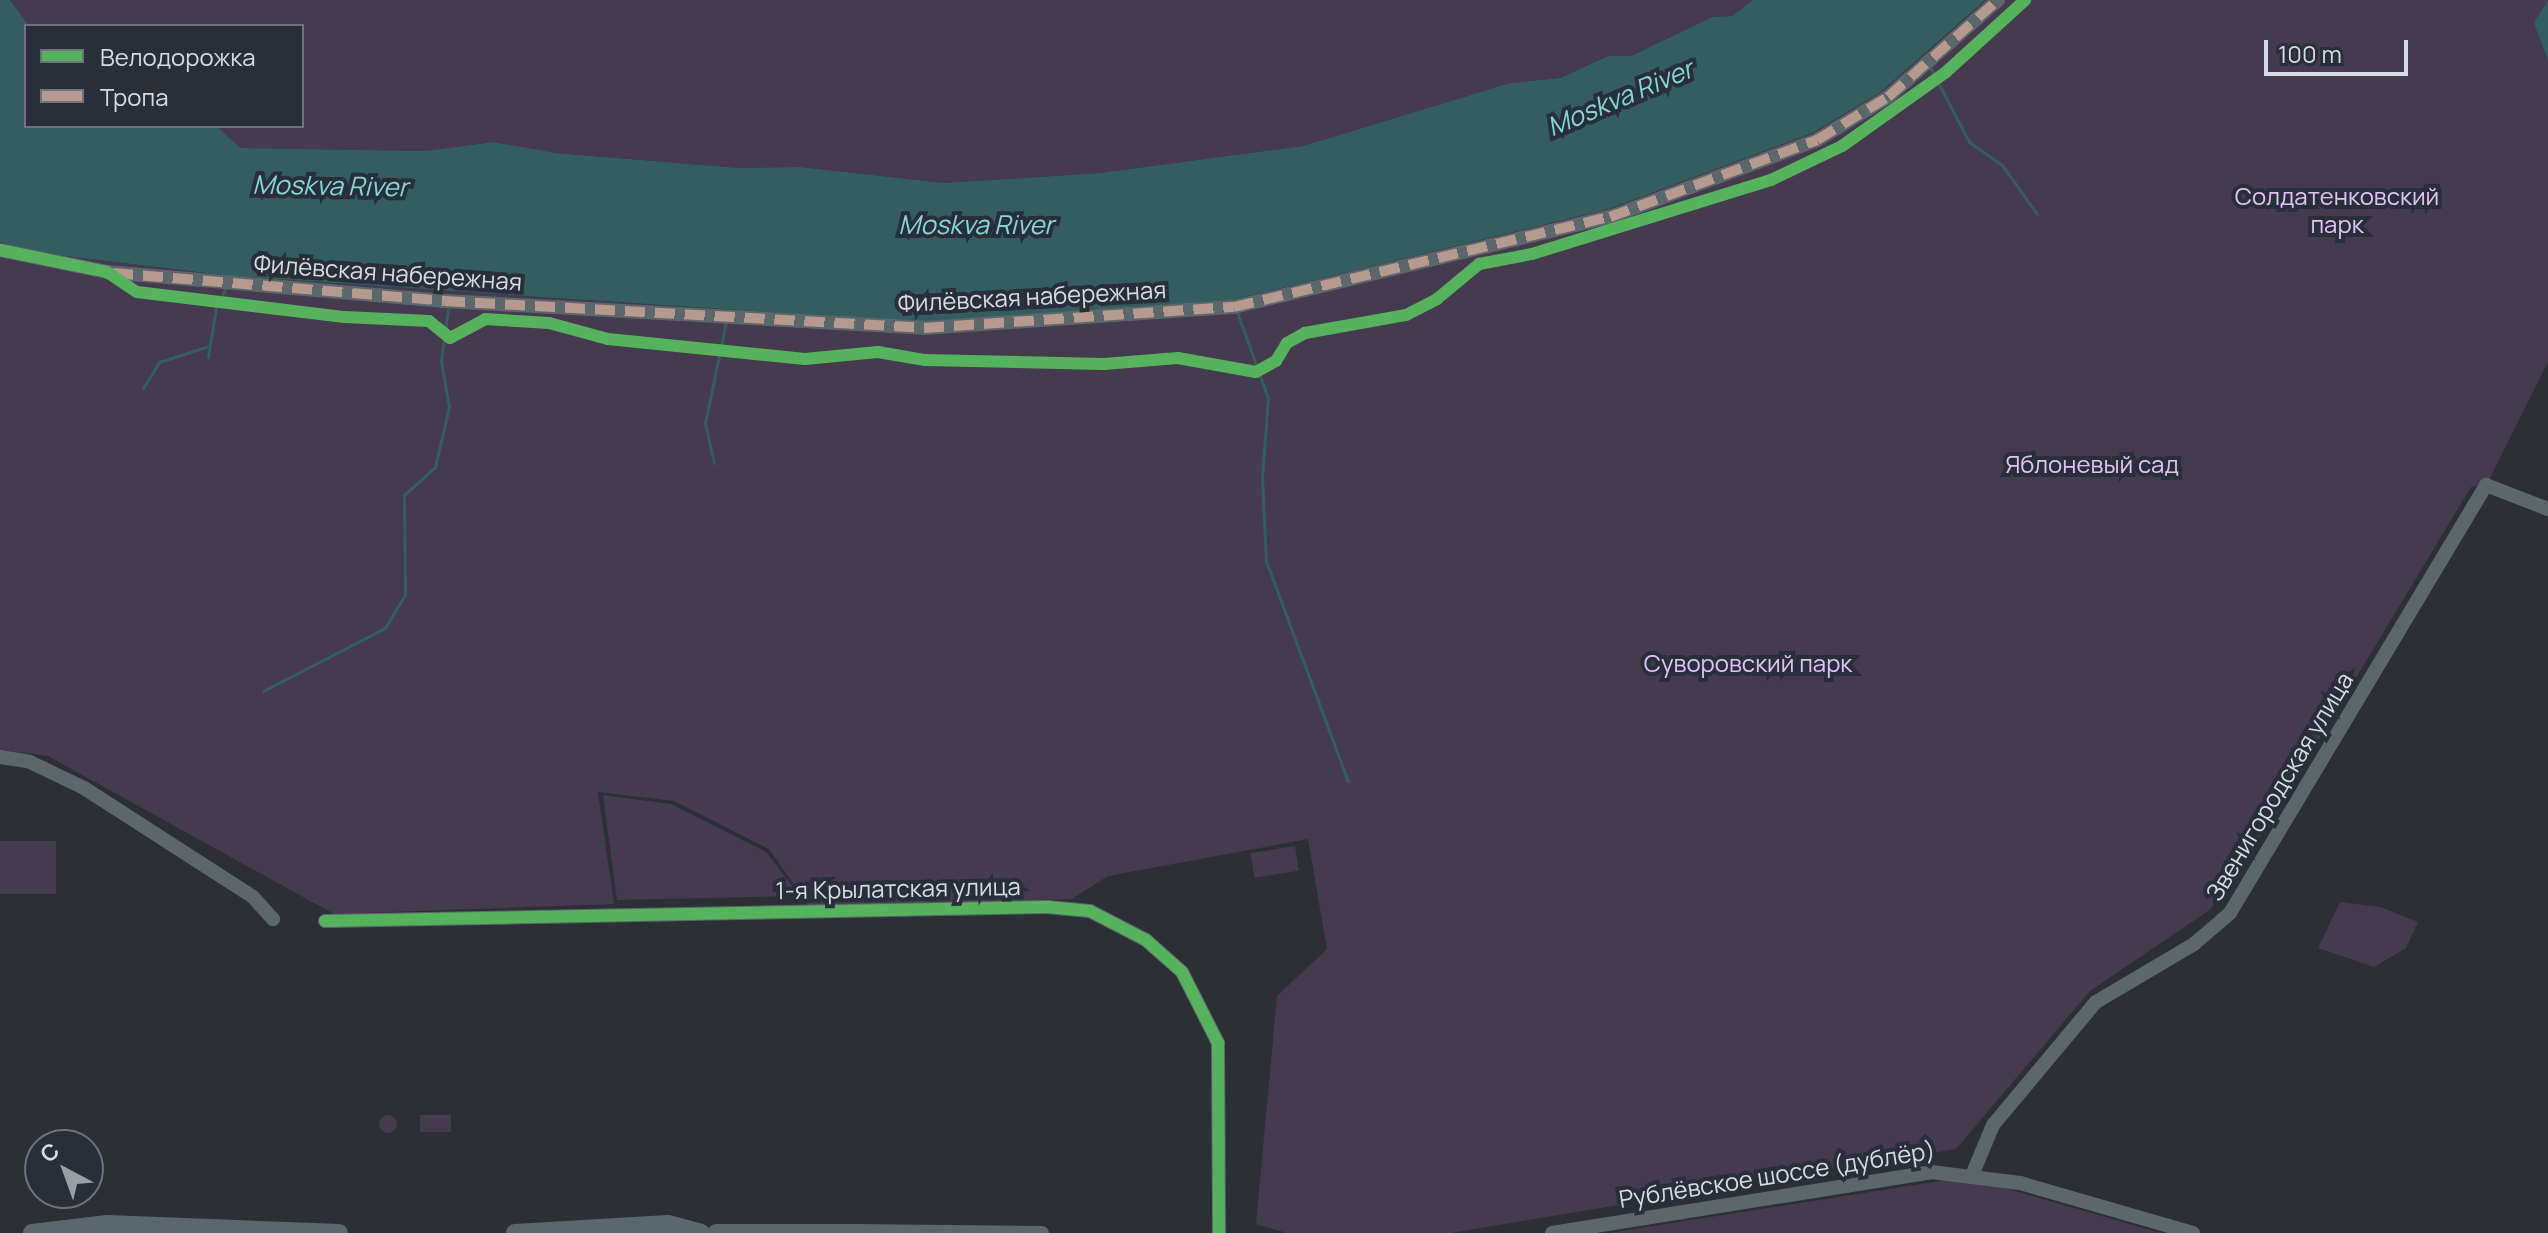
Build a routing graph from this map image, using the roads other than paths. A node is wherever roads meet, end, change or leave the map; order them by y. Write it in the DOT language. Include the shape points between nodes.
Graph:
graph roads {
  1 [pos="1998,0"];
  2 [pos="0,250"];
  3 [pos="2548,509"];
  4 [pos="0,757"];
  5 [pos="273,919"];
  6 [pos="325,921"];
  7 [pos="1973,1173"];
  8 [pos="856,1232"];
  9 [pos="32,1233"];
  10 [pos="339,1233"];
  11 [pos="515,1233"];
  12 [pos="701,1233"];
  13 [pos="716,1233"];
  14 [pos="1042,1233"];
  15 [pos="1219,1233"];
  16 [pos="1552,1233"];
  17 [pos="2193,1233"];
  1 -- 2 [label="street, Филёвская набережная" via="1888,97 1817,140 1610,217 1234,307 924,328 445,301 107,272"];
  3 -- 7 [label="street, Звенигородская улица" via="2486,485 2230,913 2194,944 2091,1007 1993,1125"];
  4 -- 5 [label="street" via="30,762 84,788 253,897"];
  6 -- 15 [label="street, 1-я Крылатская улица" via="1047,907 1090,911 1146,940 1182,972 1214,1033 1221,1085"];
  7 -- 16 [label="street, Рублёвское шоссе (дублёр)" via="1899,1175"];
  7 -- 17 [label="street, Рублёвское шоссе (дублёр)"];
  8 -- 13 [label="main road"];
  8 -- 14 [label="street"];
  9 -- 10 [label="main road" via="107,1224"];
  11 -- 12 [label="main road" via="668,1224"];
}
